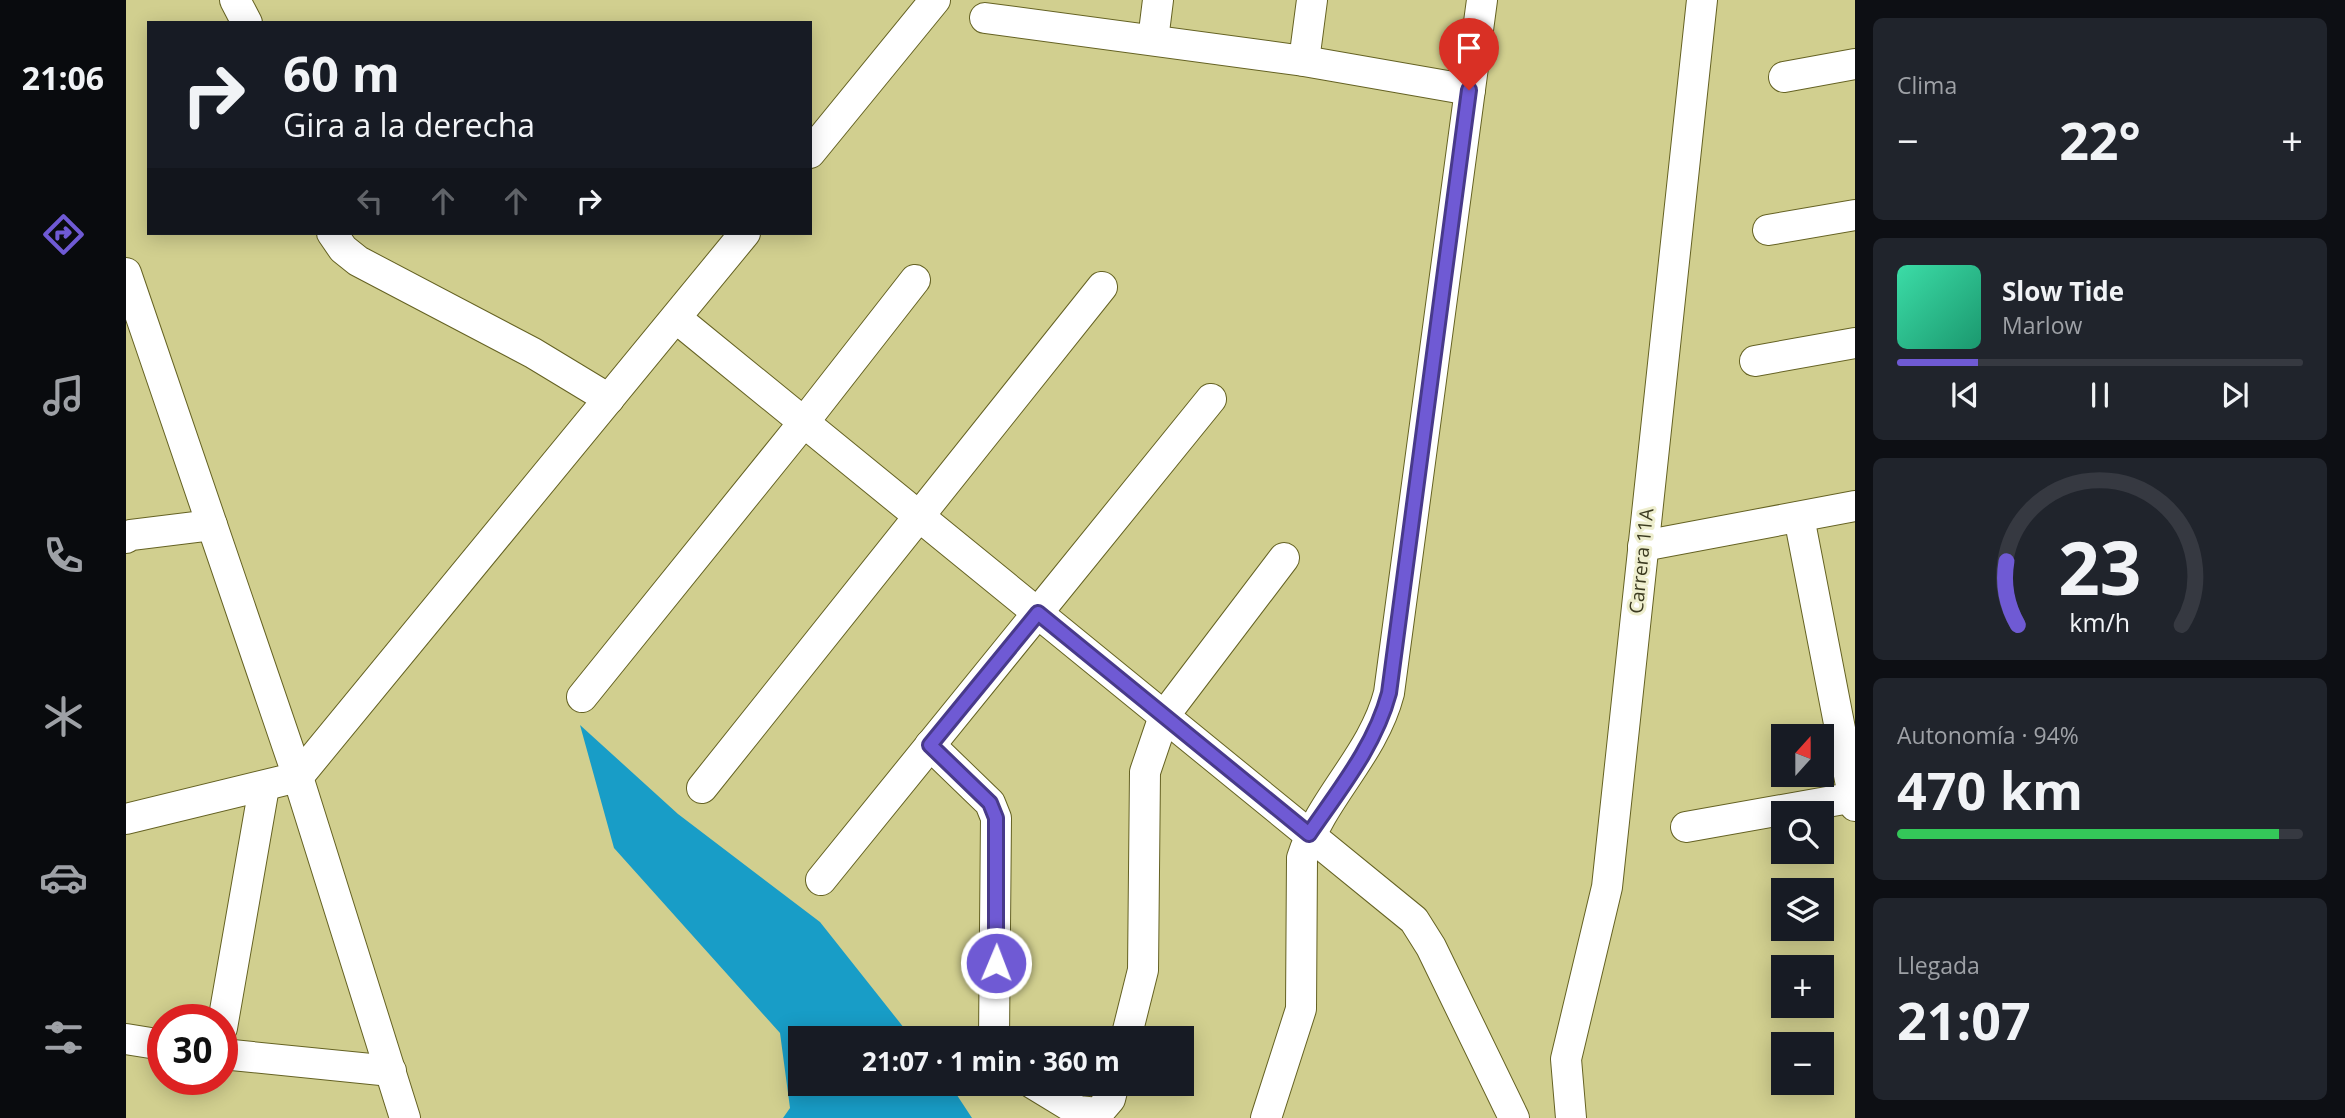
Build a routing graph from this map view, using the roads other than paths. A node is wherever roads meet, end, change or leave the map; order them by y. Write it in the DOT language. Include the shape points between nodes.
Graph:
graph roads {
  1 [pos="235,0"];
  2 [pos="935,0"];
  3 [pos="1158,0"];
  4 [pos="1312,0"];
  5 [pos="1482,0"];
  6 [pos="1702,0"];
  7 [pos="983,6"];
  8 [pos="246,21"];
  9 [pos="1153,40"];
  10 [pos="1304,61"];
  11 [pos="1855,64"];
  12 [pos="1784,77"];
  13 [pos="1469,90"];
  14 [pos="812,151"];
  15 [pos="1855,215"];
  16 [pos="1768,230"];
  17 [pos="333,235"];
  18 [pos="743,235"];
  19 [pos="126,273"];
  20 [pos="915,280"];
  21 [pos="1102,287"];
  22 [pos="676,318"];
  23 [pos="1855,343"];
  24 [pos="1755,361"];
  25 [pos="609,399"];
  26 [pos="1211,399"];
  27 [pos="804,422"];
  28 [pos="1855,506"];
  29 [pos="920,517"];
  30 [pos="1799,517"];
  31 [pos="212,525"];
  32 [pos="126,538"];
  33 [pos="1643,546"];
  34 [pos="1284,558"];
  35 [pos="1038,613"];
  36 [pos="582,697"];
  37 [pos="1164,716"];
  38 [pos="930,745"];
  39 [pos="298,776"];
  40 [pos="264,787"];
  41 [pos="702,788"];
  42 [pos="1854,800"];
  43 [pos="126,819"];
  44 [pos="1686,827"];
  45 [pos="1309,834"];
  46 [pos="821,880"];
  47 [pos="226,1004"];
  48 [pos="994,1026"];
  49 [pos="1129,1026"];
  50 [pos="126,1039"];
  51 [pos="147,1042"];
  52 [pos="238,1056"];
  53 [pos="391,1071"];
  54 [pos="1053,1096"];
  55 [pos="1112,1096"];
  56 [pos="405,1118"];
  57 [pos="1266,1118"];
  58 [pos="1514,1118"];
  59 [pos="1571,1118"];
  1 -- 8 [label="street"];
  2 -- 14 [label="street"];
  3 -- 9 [label="street"];
  4 -- 10 [label="street"];
  5 -- 13 [label="street"];
  6 -- 33 [label="street, Carrera 11A"];
  7 -- 9 [label="street"];
  9 -- 10 [label="street"];
  10 -- 13 [label="street"];
  11 -- 12 [label="street"];
  13 -- 45 [label="street" via="1389,693 1371,741"];
  15 -- 16 [label="street"];
  17 -- 25 [label="street" via="358,261 533,353"];
  18 -- 22 [label="street"];
  19 -- 31 [label="street"];
  20 -- 27 [label="street"];
  21 -- 29 [label="street"];
  22 -- 25 [label="street"];
  22 -- 27 [label="street"];
  23 -- 24 [label="street"];
  25 -- 39 [label="street"];
  26 -- 35 [label="street"];
  27 -- 29 [label="street"];
  27 -- 36 [label="street"];
  28 -- 30 [label="street"];
  29 -- 35 [label="street"];
  29 -- 41 [label="street"];
  30 -- 33 [label="street"];
  30 -- 42 [label="street"];
  31 -- 32 [label="street"];
  31 -- 39 [label="street"];
  33 -- 59 [label="street, Carrera 11A" via="1607,887 1566,1059"];
  34 -- 37 [label="street"];
  35 -- 37 [label="street"];
  35 -- 38 [label="street"];
  37 -- 45 [label="street"];
  37 -- 49 [label="street" via="1145,772 1143,970"];
  38 -- 46 [label="street"];
  38 -- 48 [label="street" via="990,803 996,818"];
  39 -- 40 [label="street"];
  39 -- 53 [label="street"];
  40 -- 43 [label="street"];
  40 -- 47 [label="street"];
  42 -- 44 [label="street"];
  45 -- 57 [label="street" via="1302,858 1301,1010"];
  45 -- 58 [label="street" via="1415,920"];
  50 -- 51 [label="street"];
  52 -- 53 [label="street"];
  53 -- 56 [label="street"];
  54 -- 55 [label="street" via="1078,1111 1098,1113"];
}
